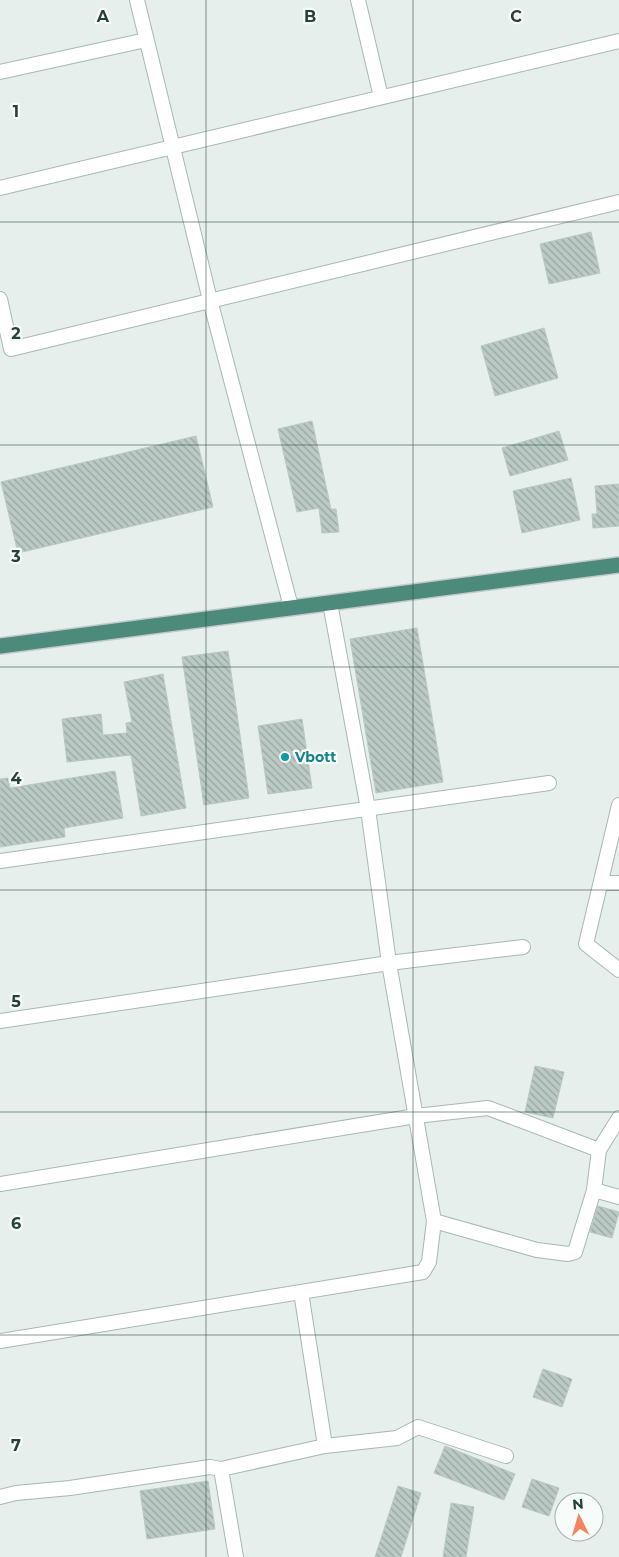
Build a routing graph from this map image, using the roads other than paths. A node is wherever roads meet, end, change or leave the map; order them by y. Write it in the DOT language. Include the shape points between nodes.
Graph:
graph roads {
  1 [pos="137,0"];
  2 [pos="358,0"];
  3 [pos="146,40"];
  4 [pos="619,41"];
  5 [pos="0,72"];
  6 [pos="380,97"];
  7 [pos="172,146"];
  8 [pos="0,188"];
  9 [pos="619,202"];
  10 [pos="0,299"];
  11 [pos="210,300"];
  12 [pos="6,351"];
  13 [pos="619,565"];
  14 [pos="330,603"];
  15 [pos="292,607"];
  16 [pos="0,646"];
  17 [pos="549,783"];
  18 [pos="619,805"];
  19 [pos="368,808"];
  20 [pos="0,861"];
  21 [pos="601,883"];
  22 [pos="619,883"];
  23 [pos="523,947"];
  24 [pos="389,963"];
  25 [pos="619,970"];
  26 [pos="0,1021"];
  27 [pos="416,1116"];
  28 [pos="619,1118"];
  29 [pos="599,1150"];
  30 [pos="0,1184"];
  31 [pos="594,1190"];
  32 [pos="619,1197"];
  33 [pos="434,1221"];
  34 [pos="301,1292"];
  35 [pos="0,1341"];
  36 [pos="325,1446"];
  37 [pos="506,1456"];
  38 [pos="221,1469"];
  39 [pos="0,1497"];
  40 [pos="236,1557"];
  1 -- 3 [label="street"];
  2 -- 6 [label="street"];
  3 -- 5 [label="street"];
  3 -- 7 [label="street"];
  4 -- 6 [label="street"];
  6 -- 7 [label="street"];
  7 -- 8 [label="street"];
  7 -- 11 [label="street"];
  9 -- 11 [label="street"];
  10 -- 12 [label="street"];
  11 -- 12 [label="street"];
  11 -- 15 [label="street"];
  13 -- 14 [label="highway"];
  14 -- 15 [label="highway"];
  14 -- 19 [label="street"];
  15 -- 16 [label="highway"];
  17 -- 19 [label="street"];
  18 -- 21 [label="street"];
  19 -- 20 [label="street"];
  19 -- 24 [label="street"];
  21 -- 22 [label="street"];
  21 -- 25 [label="street" via="586,944"];
  23 -- 24 [label="street"];
  24 -- 26 [label="street"];
  24 -- 27 [label="street"];
  27 -- 29 [label="street" via="488,1108"];
  27 -- 30 [label="street"];
  27 -- 33 [label="street"];
  28 -- 29 [label="street"];
  29 -- 31 [label="street"];
  31 -- 32 [label="street"];
  31 -- 33 [label="street" via="575,1252 568,1254 537,1250"];
  33 -- 34 [label="street" via="429,1262 423,1272"];
  34 -- 35 [label="street"];
  34 -- 36 [label="street"];
  36 -- 37 [label="street" via="398,1438 418,1427"];
  36 -- 38 [label="street"];
  38 -- 39 [label="street" via="210,1467"];
  38 -- 40 [label="street"];
}
